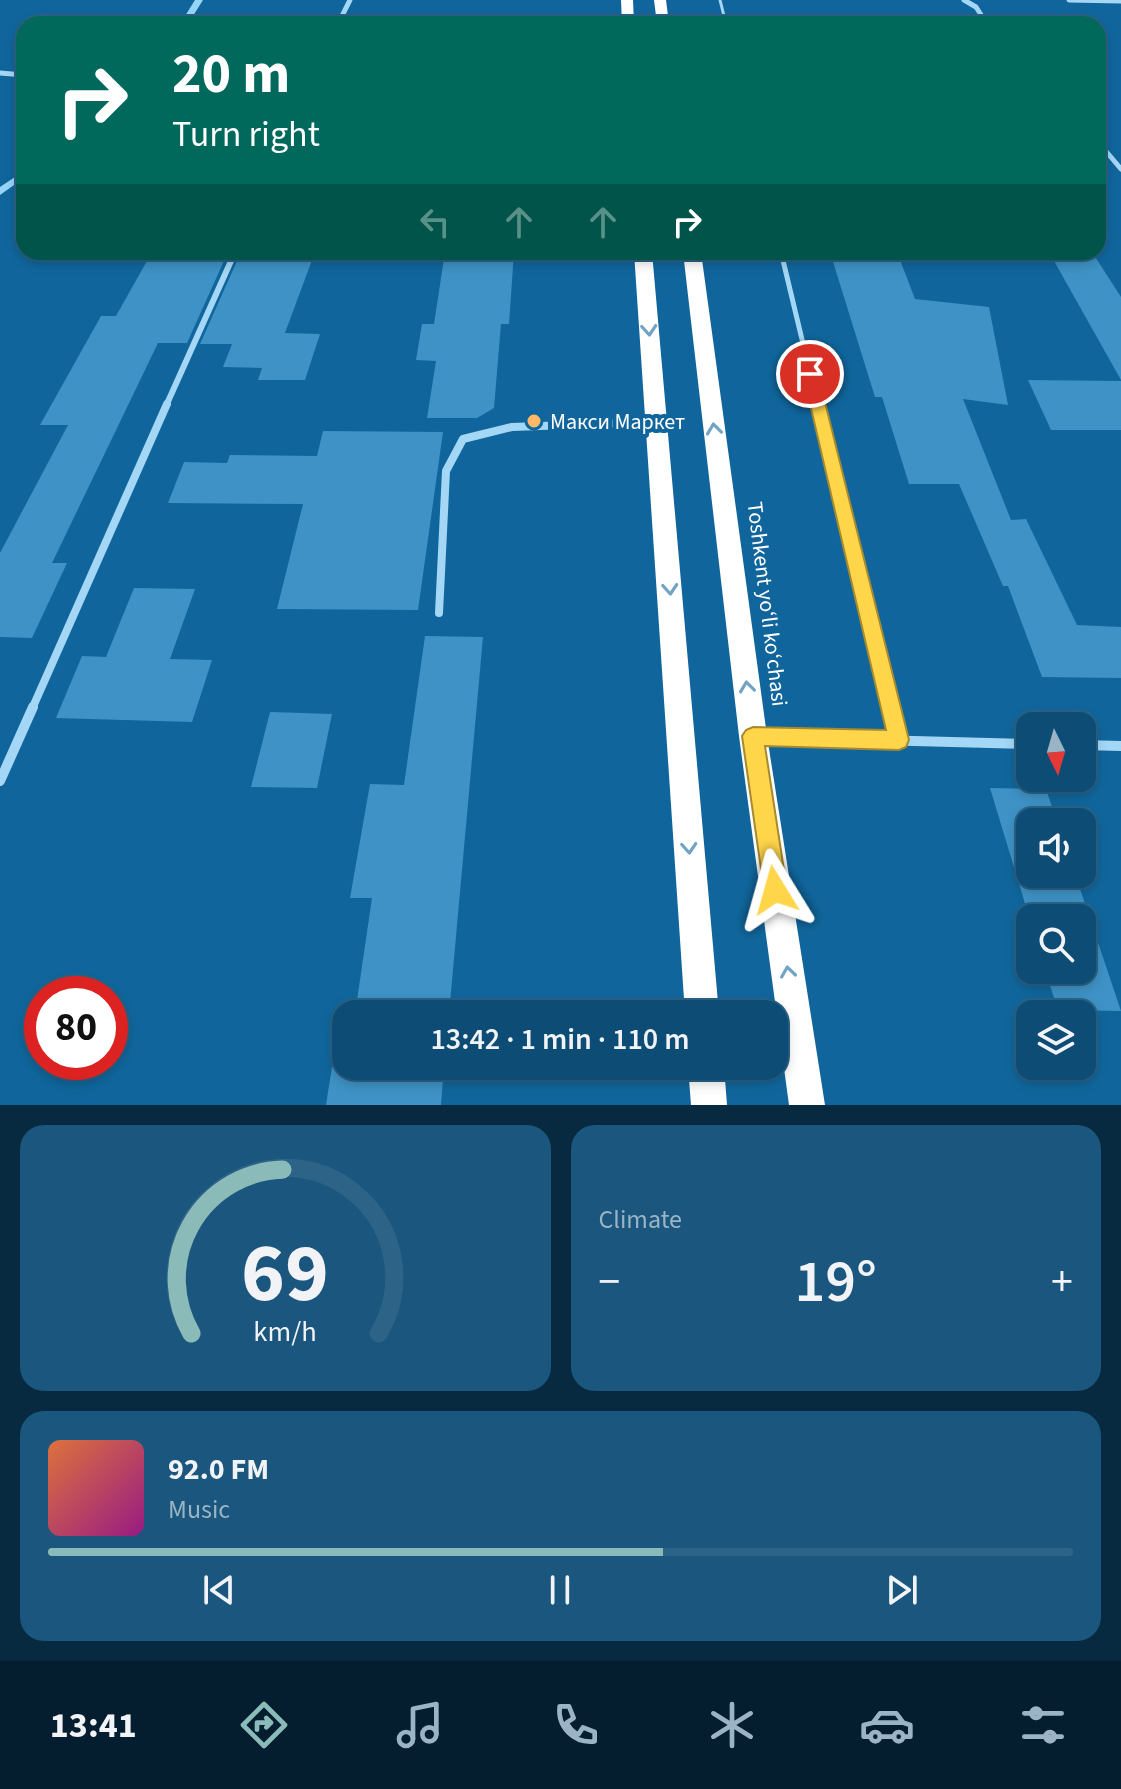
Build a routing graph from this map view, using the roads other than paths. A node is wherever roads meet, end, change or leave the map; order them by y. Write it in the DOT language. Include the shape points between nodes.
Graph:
graph roads {
  1 [pos="964,0"];
  2 [pos="1069,0"];
  3 [pos="1121,1"];
  4 [pos="982,16"];
  5 [pos="1106,151"];
  6 [pos="1121,169"];
  7 [pos="231,260"];
  8 [pos="644,260"];
  9 [pos="693,260"];
  10 [pos="783,260"];
  11 [pos="657,422"];
  12 [pos="439,613"];
  13 [pos="753,736"];
  14 [pos="899,740"];
  15 [pos="1016,744"];
  16 [pos="1096,745"];
  17 [pos="1121,746"];
  18 [pos="0,781"];
  19 [pos="701,1000"];
  20 [pos="707,1080"];
  21 [pos="709,1105"];
  22 [pos="807,1105"];
  1 -- 4 [label="street"];
  2 -- 3 [label="street"];
  5 -- 6 [label="street"];
  7 -- 18 [label="street"];
  8 -- 11 [label="highway, one-way"];
  13 -- 9 [label="highway, Toshkent yo‘li ko‘chasi, one-way"];
  10 -- 14 [label="lane"];
  11 -- 12 [label="street" via="512,427 463,439 446,471"];
  11 -- 19 [label="highway, one-way"];
  13 -- 14 [label="street"];
  22 -- 13 [label="highway, Toshkent yo‘li ko‘chasi, one-way"];
  14 -- 15 [label="street"];
  16 -- 17 [label="street"];
  20 -- 21 [label="highway"];
}
